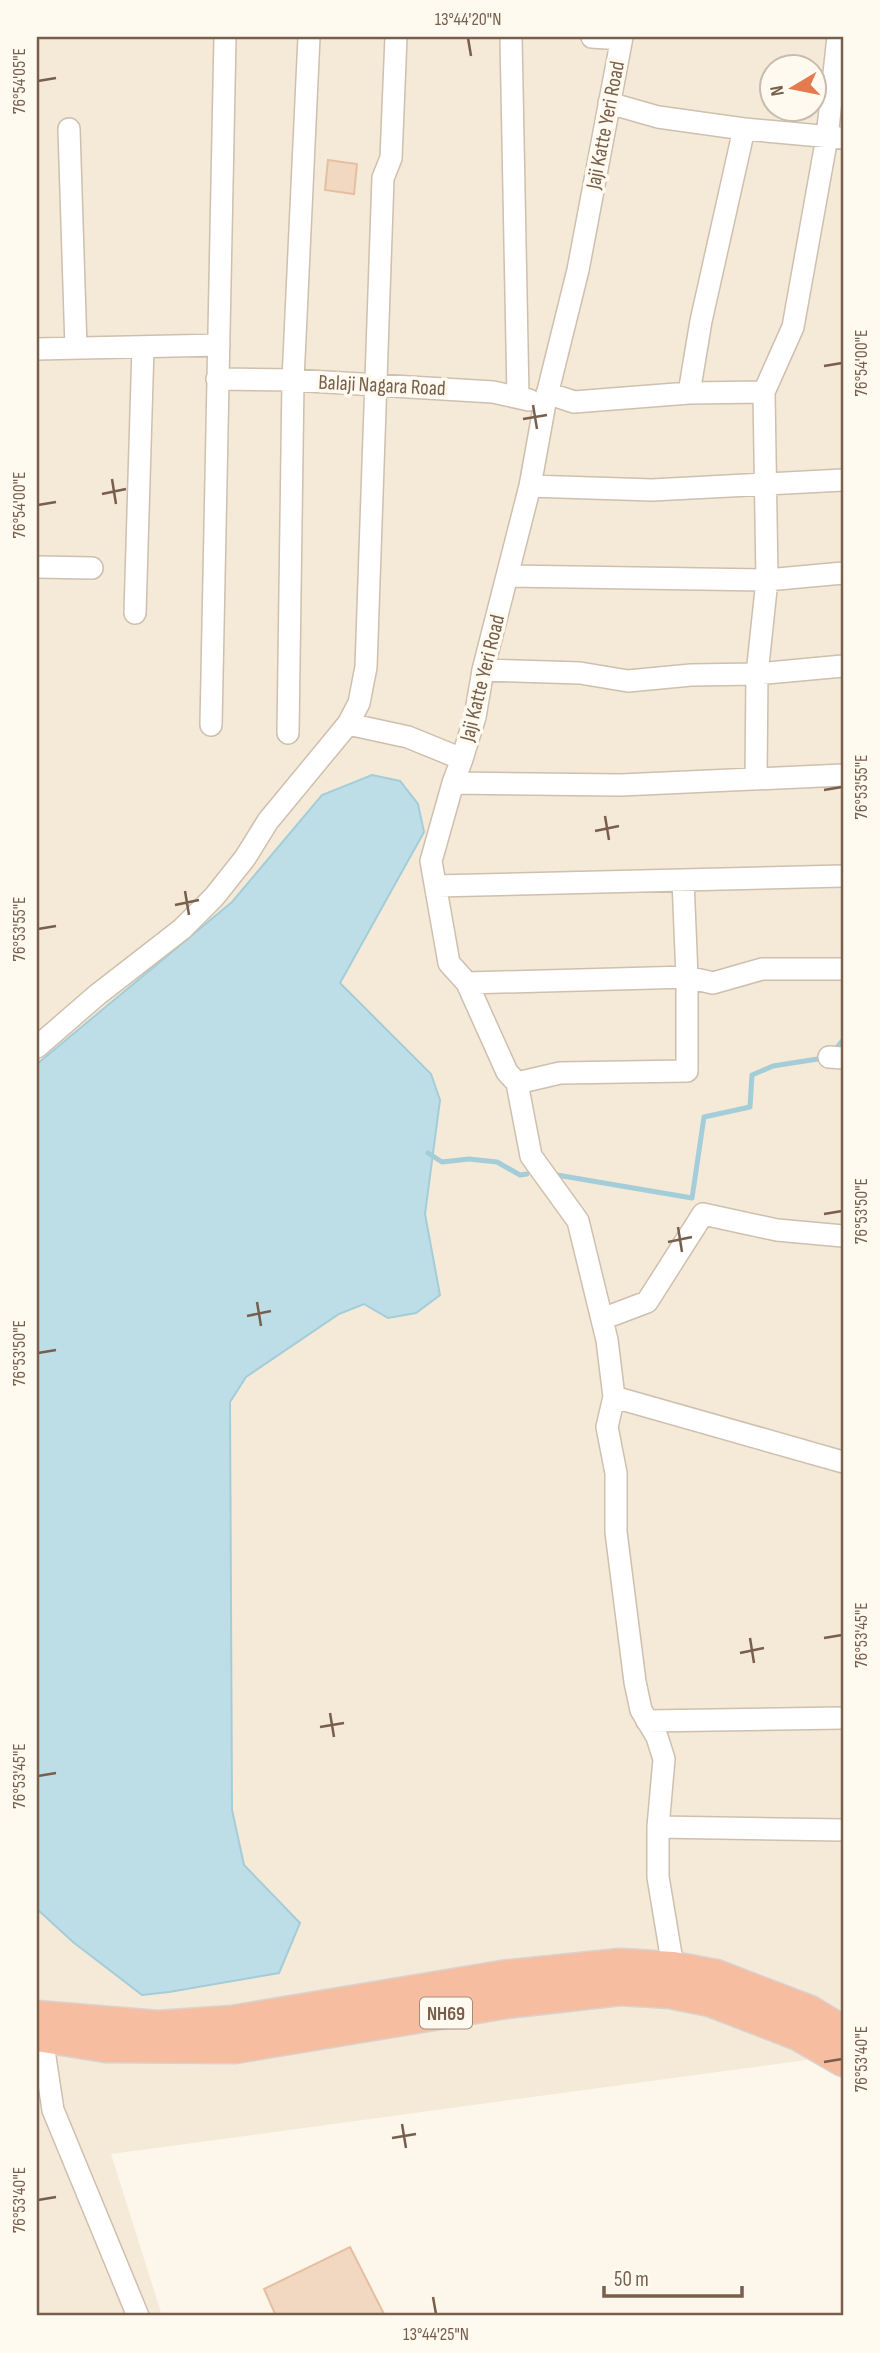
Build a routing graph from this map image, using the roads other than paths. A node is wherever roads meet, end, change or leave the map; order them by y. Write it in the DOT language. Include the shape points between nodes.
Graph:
graph roads {
  1 [pos="225,37"];
  2 [pos="309,37"];
  3 [pos="396,37"];
  4 [pos="511,37"];
  5 [pos="592,37"];
  6 [pos="838,37"];
  7 [pos="621,38"];
  8 [pos="609,103"];
  9 [pos="69,129"];
  10 [pos="744,129"];
  11 [pos="835,137"];
  12 [pos="219,345"];
  13 [pos="143,347"];
  14 [pos="76,348"];
  15 [pos="37,349"];
  16 [pos="217,379"];
  17 [pos="293,380"];
  18 [pos="376,384"];
  19 [pos="689,393"];
  20 [pos="764,393"];
  21 [pos="519,397"];
  22 [pos="546,398"];
  23 [pos="843,480"];
  24 [pos="530,486"];
  25 [pos="766,486"];
  26 [pos="37,567"];
  27 [pos="92,568"];
  28 [pos="843,573"];
  29 [pos="508,576"];
  30 [pos="767,580"];
  31 [pos="135,613"];
  32 [pos="843,666"];
  33 [pos="483,670"];
  34 [pos="757,674"];
  35 [pos="348,724"];
  36 [pos="211,725"];
  37 [pos="288,733"];
  38 [pos="462,759"];
  39 [pos="843,775"];
  40 [pos="756,778"];
  41 [pos="453,783"];
  42 [pos="843,876"];
  43 [pos="682,880"];
  44 [pos="436,886"];
  45 [pos="843,969"];
  46 [pos="687,977"];
  47 [pos="467,983"];
  48 [pos="37,1047"];
  49 [pos="517,1083"];
  50 [pos="843,1236"];
  51 [pos="602,1319"];
  52 [pos="614,1397"];
  53 [pos="843,1462"];
  54 [pos="843,1718"];
  55 [pos="647,1721"];
  56 [pos="657,1827"];
  57 [pos="843,1830"];
  58 [pos="672,1980"];
  59 [pos="38,2030"];
  60 [pos="843,2031"];
  61 [pos="843,2061"];
  62 [pos="138,2316"];
  1 -- 12 [label="street"];
  2 -- 17 [label="street"];
  3 -- 18 [label="street" via="391,158 383,178"];
  4 -- 21 [label="street"];
  5 -- 7 [label="street, Jaji Katte Yeri Road"];
  6 -- 11 [label="street"];
  7 -- 8 [label="street, Jaji Katte Yeri Road"];
  8 -- 10 [label="street" via="658,117"];
  8 -- 22 [label="street, Jaji Katte Yeri Road" via="578,270"];
  9 -- 14 [label="street"];
  10 -- 11 [label="street"];
  10 -- 19 [label="street"];
  11 -- 20 [label="street" via="793,327"];
  12 -- 13 [label="street"];
  12 -- 16 [label="street"];
  13 -- 14 [label="street"];
  13 -- 31 [label="street"];
  14 -- 15 [label="street"];
  16 -- 17 [label="street, Balaji Nagara Road"];
  16 -- 36 [label="street"];
  17 -- 18 [label="street, Balaji Nagara Road"];
  17 -- 37 [label="street"];
  18 -- 21 [label="street, Balaji Nagara Road"];
  18 -- 35 [label="street" via="366,667 359,703"];
  19 -- 20 [label="street, Balaji Nagara Road"];
  19 -- 22 [label="street, Balaji Nagara Road" via="574,402"];
  20 -- 25 [label="street"];
  21 -- 22 [label="street, Balaji Nagara Road"];
  22 -- 24 [label="street, Jaji Katte Yeri Road"];
  23 -- 25 [label="street"];
  24 -- 25 [label="street" via="652,490"];
  24 -- 29 [label="street, Jaji Katte Yeri Road"];
  25 -- 30 [label="street"];
  26 -- 27 [label="street"];
  28 -- 30 [label="street"];
  29 -- 30 [label="street"];
  29 -- 33 [label="street, Jaji Katte Yeri Road"];
  30 -- 34 [label="street"];
  32 -- 34 [label="street"];
  33 -- 34 [label="street" via="580,673 628,681"];
  33 -- 38 [label="street, Jaji Katte Yeri Road"];
  34 -- 40 [label="street"];
  35 -- 38 [label="street, Jaji Katte Yeri Road" via="408,737"];
  35 -- 48 [label="street" via="268,821 214,897 182,929"];
  38 -- 41 [label="street"];
  39 -- 40 [label="street"];
  40 -- 41 [label="street" via="621,785"];
  41 -- 44 [label="street" via="431,861"];
  42 -- 43 [label="street"];
  43 -- 44 [label="street"];
  43 -- 46 [label="street"];
  44 -- 47 [label="street" via="449,963"];
  45 -- 46 [label="street" via="762,969 713,983"];
  46 -- 47 [label="street"];
  46 -- 49 [label="street" via="687,1071 560,1073"];
  47 -- 49 [label="street" via="507,1072"];
  49 -- 51 [label="street" via="531,1156 579,1221"];
  50 -- 51 [label="street" via="777,1230 703,1214 646,1303"];
  51 -- 52 [label="street"];
  52 -- 53 [label="street"];
  52 -- 55 [label="street" via="607,1427 616,1474 616,1532 635,1682"];
  54 -- 55 [label="street"];
  55 -- 56 [label="street" via="664,1759"];
  56 -- 57 [label="street"];
  56 -- 58 [label="street" via="658,1877"];
  58 -- 59 [label="highway, NH69" via="235,2048 106,2047"];
  58 -- 60 [label="highway, NH69" via="716,1975 810,2011"];
  58 -- 61 [label="highway, NH69" via="710,2001 798,2035"];
  59 -- 62 [label="street" via="53,2110"];
}
